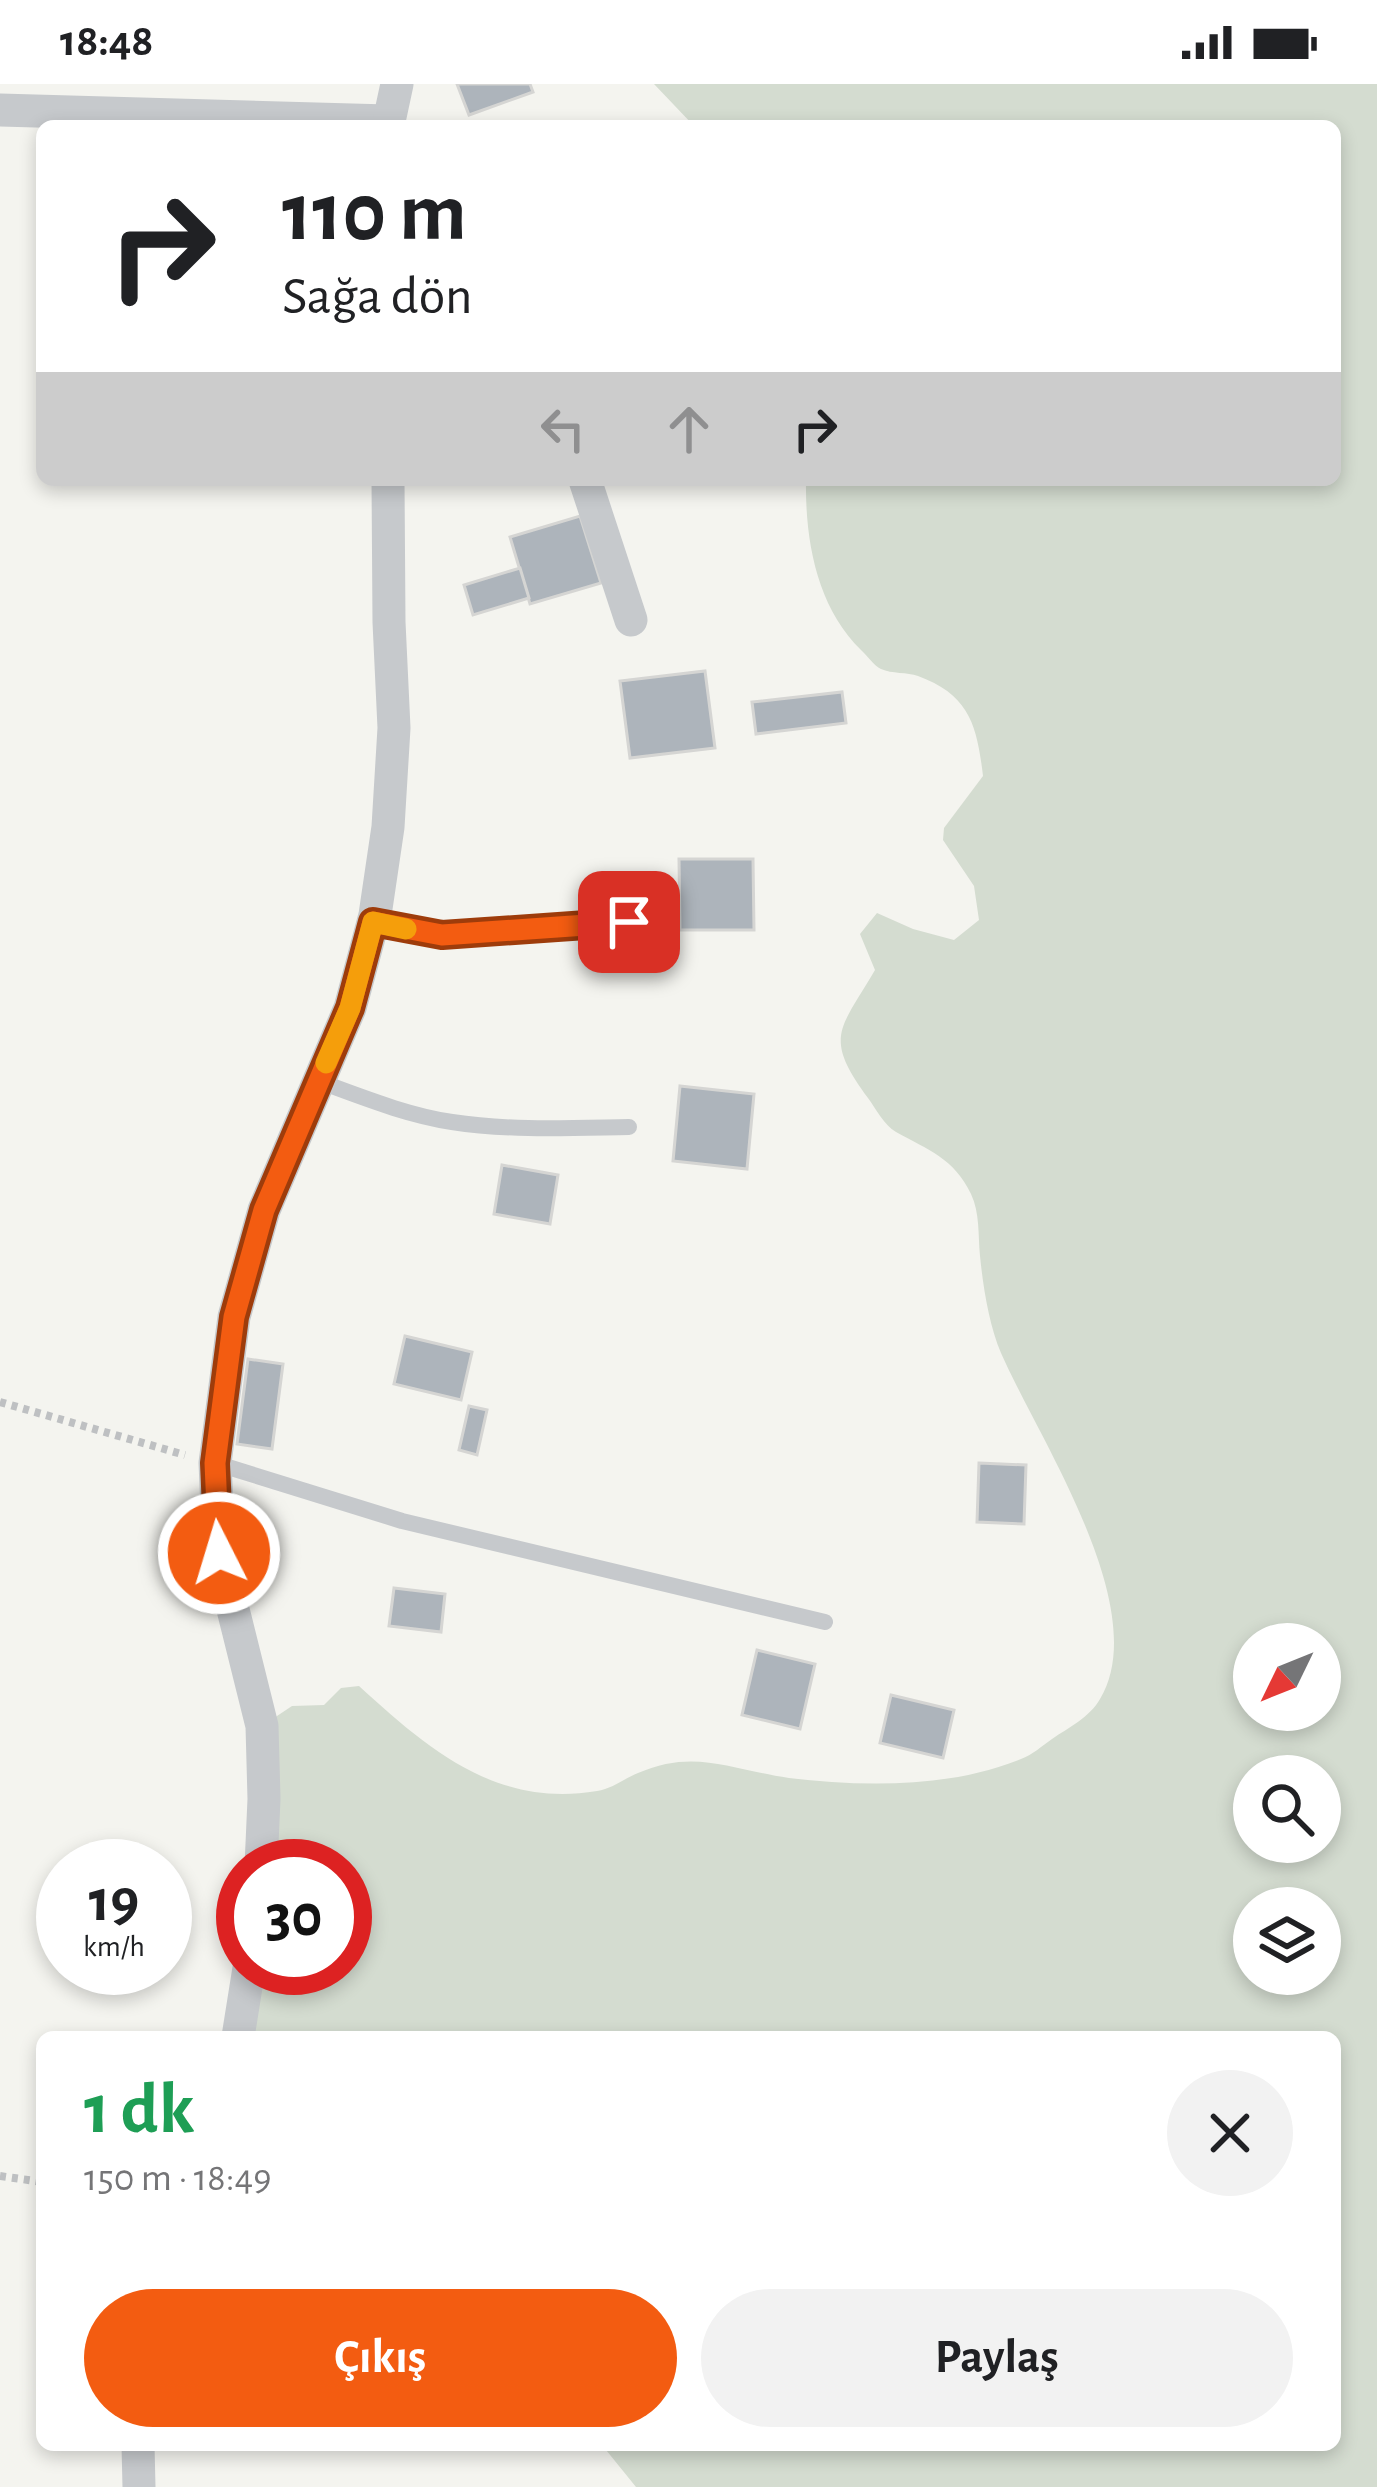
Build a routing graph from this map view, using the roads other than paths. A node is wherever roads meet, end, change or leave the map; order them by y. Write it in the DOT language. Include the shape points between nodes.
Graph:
graph roads {
  1 [pos="397,84"];
  2 [pos="0,110"];
  3 [pos="277,120"];
  4 [pos="389,120"];
  5 [pos="388,486"];
  6 [pos="587,486"];
  7 [pos="631,620"];
  8 [pos="373,922"];
  9 [pos="629,922"];
  10 [pos="318,1081"];
  11 [pos="629,1127"];
  12 [pos="215,1463"];
  13 [pos="826,1622"];
  14 [pos="263,1839"];
  15 [pos="245,1995"];
  16 [pos="239,2031"];
  17 [pos="138,2451"];
  18 [pos="139,2487"];
  1 -- 4 [label="street"];
  2 -- 3 [label="street"];
  5 -- 8 [label="street" via="394,728"];
  6 -- 7 [label="street"];
  8 -- 9 [label="lane" via="442,935"];
  8 -- 10 [label="street" via="350,1008"];
  10 -- 11 [label="lane" via="452,1122"];
  10 -- 12 [label="street" via="264,1210 234,1317"];
  12 -- 13 [label="lane" via="402,1521"];
  12 -- 14 [label="street" via="219,1553 262,1726"];
  15 -- 16 [label="street"];
  17 -- 18 [label="street"];
}
